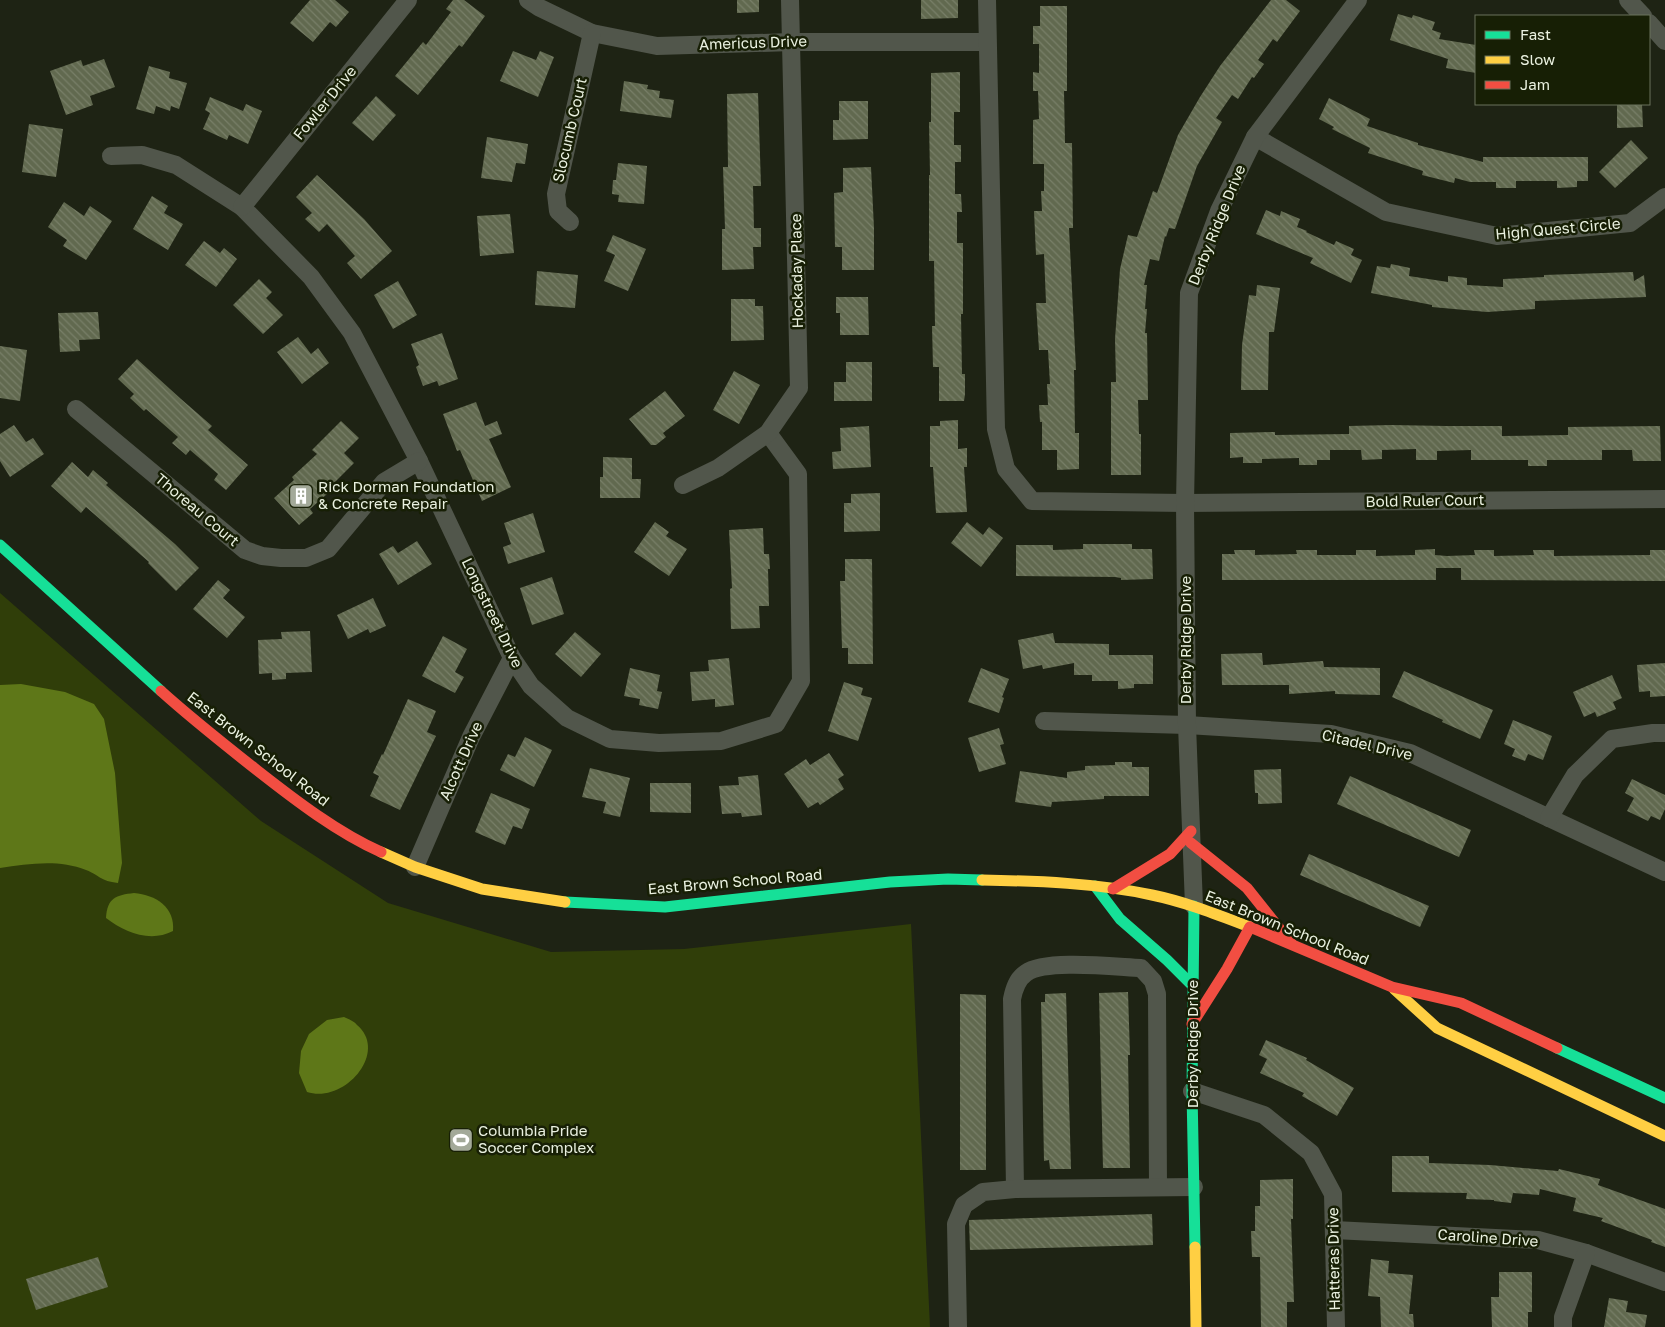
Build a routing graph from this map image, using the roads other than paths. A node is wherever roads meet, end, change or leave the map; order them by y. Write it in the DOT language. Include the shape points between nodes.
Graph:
graph roads {
  1 [pos="408,0"];
  2 [pos="528,0"];
  3 [pos="790,0"];
  4 [pos="987,0"];
  5 [pos="1358,0"];
  6 [pos="1628,0"];
  7 [pos="1642,15"];
  8 [pos="1650,24"];
  9 [pos="592,33"];
  10 [pos="1665,41"];
  11 [pos="792,42"];
  12 [pos="987,42"];
  13 [pos="1254,137"];
  14 [pos="111,156"];
  15 [pos="1665,197"];
  16 [pos="242,206"];
  17 [pos="570,222"];
  18 [pos="76,409"];
  19 [pos="768,433"];
  20 [pos="419,461"];
  21 [pos="683,484"];
  22 [pos="1665,499"];
  23 [pos="1185,503"];
  24 [pos="0,545"];
  25 [pos="512,658"];
  26 [pos="1044,721"];
  27 [pos="1187,725"];
  28 [pos="1665,733"];
  29 [pos="1549,818"];
  30 [pos="1191,837"];
  31 [pos="415,867"];
  32 [pos="1665,872"];
  33 [pos="1095,886"];
  34 [pos="1113,889"];
  35 [pos="1194,906"];
  36 [pos="1250,926"];
  37 [pos="1294,946"];
  38 [pos="1194,986"];
  39 [pos="1392,987"];
  40 [pos="1192,1024"];
  41 [pos="1192,1091"];
  42 [pos="1665,1098"];
  43 [pos="1665,1136"];
  44 [pos="1194,1186"];
  45 [pos="1158,1187"];
  46 [pos="1015,1188"];
  47 [pos="1334,1230"];
  48 [pos="1586,1253"];
  49 [pos="1665,1282"];
  50 [pos="958,1327"];
  51 [pos="1196,1327"];
  52 [pos="1336,1327"];
  53 [pos="1563,1327"];
  1 -- 16 [label="street, Fowler Drive"];
  2 -- 9 [label="street, Americus Drive"];
  3 -- 11 [label="street, Hockaday Place"];
  4 -- 12 [label="street"];
  5 -- 13 [label="street, Derby Ridge Drive"];
  6 -- 7 [label="street"];
  8 -- 10 [label="street"];
  9 -- 11 [label="street, Americus Drive" via="657,46"];
  9 -- 17 [label="street, Slocumb Court" via="556,194 558,211"];
  11 -- 12 [label="street, Americus Drive"];
  11 -- 19 [label="street, Hockaday Place" via="800,388"];
  12 -- 23 [label="street, Bold Ruler Court" via="996,430 1006,469 1032,501"];
  13 -- 15 [label="street, High Quest Circle" via="1386,212 1497,236 1630,223"];
  13 -- 23 [label="street, Derby Ridge Drive" via="1219,211 1189,293"];
  14 -- 16 [label="street, Longstreet Drive" via="142,155 176,165"];
  16 -- 20 [label="street, Longstreet Drive" via="310,277 352,333"];
  18 -- 20 [label="street, Thoreau Court" via="245,550 262,556 306,558 328,549 384,482"];
  19 -- 21 [label="street, Hockaday Place" via="718,468"];
  19 -- 25 [label="street, Longstreet Drive" via="798,474 801,681 776,724 721,741 659,743 610,738 567,718 531,686"];
  20 -- 25 [label="street, Longstreet Drive"];
  22 -- 23 [label="street, Bold Ruler Court"];
  23 -- 27 [label="street, Derby Ridge Drive"];
  24 -- 31 [label="main road, East Brown School Road" via="191,718 298,802 367,846"];
  25 -- 31 [label="street, Alcott Drive" via="470,737"];
  26 -- 27 [label="street, Citadel Drive"];
  27 -- 29 [label="street, Citadel Drive" via="1331,734 1410,753"];
  27 -- 30 [label="street, Derby Ridge Drive"];
  28 -- 29 [label="street" via="1612,739 1575,776"];
  29 -- 32 [label="street, Citadel Drive"];
  30 -- 34 [label="main road"];
  30 -- 35 [label="street, Derby Ridge Drive"];
  30 -- 37 [label="main road" via="1247,888"];
  31 -- 33 [label="main road, East Brown School Road" via="482,888 556,902 665,906 890,882 948,879"];
  33 -- 34 [label="main road, East Brown School Road"];
  33 -- 38 [label="main road" via="1120,919"];
  34 -- 35 [label="main road, East Brown School Road" via="1152,894"];
  35 -- 36 [label="main road, East Brown School Road"];
  35 -- 38 [label="main road, Derby Ridge Drive"];
  36 -- 37 [label="main road, East Brown School Road"];
  36 -- 40 [label="main road"];
  37 -- 39 [label="main road, East Brown School Road"];
  38 -- 40 [label="main road, Derby Ridge Drive"];
  39 -- 42 [label="main road, East Brown School Road" via="1461,1003"];
  39 -- 43 [label="main road, East Brown School Road" via="1437,1028"];
  40 -- 41 [label="main road, Derby Ridge Drive"];
  41 -- 44 [label="main road, Derby Ridge Drive"];
  41 -- 47 [label="street, Hatteras Drive" via="1264,1115 1312,1153 1333,1194"];
  44 -- 45 [label="street"];
  44 -- 51 [label="main road, Derby Ridge Drive"];
  45 -- 46 [label="street"];
  45 -- 46 [label="street" via="1157,994 1153,980 1141,968 1078,965 1046,966 1027,972 1014,990"];
  46 -- 50 [label="street" via="983,1192 964,1205 956,1224"];
  47 -- 48 [label="street, Caroline Drive" via="1538,1240"];
  47 -- 52 [label="street, Hatteras Drive"];
  48 -- 49 [label="street, Caroline Drive"];
  48 -- 53 [label="street" via="1563,1316"];
}
